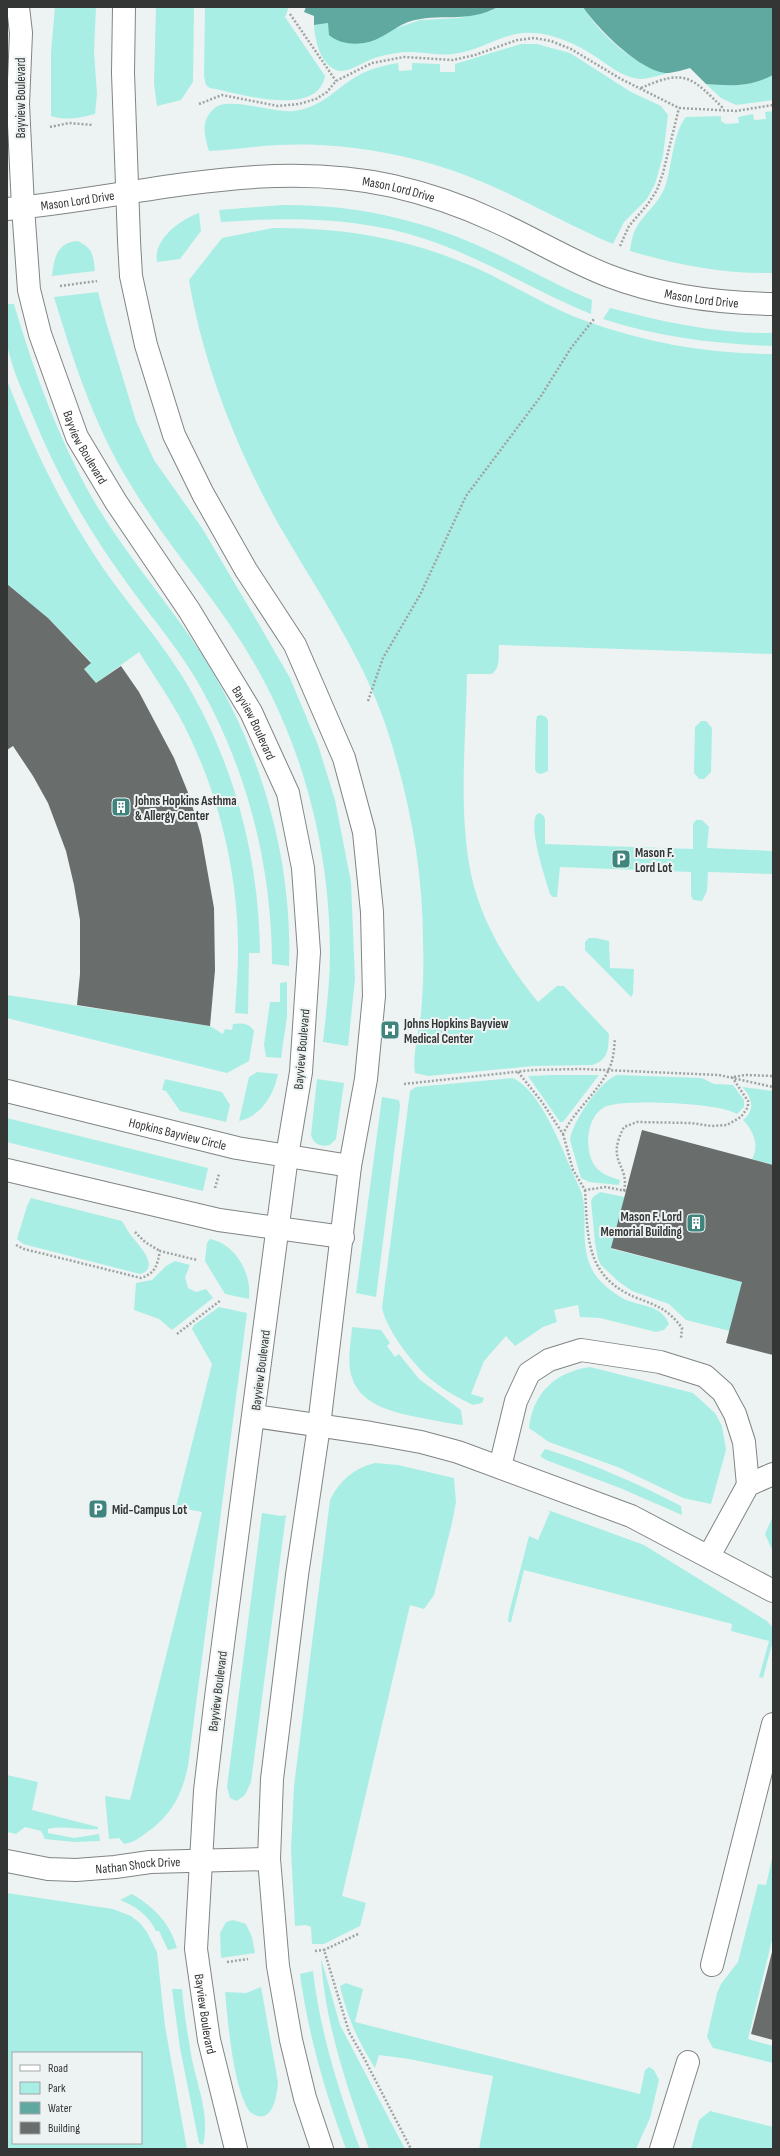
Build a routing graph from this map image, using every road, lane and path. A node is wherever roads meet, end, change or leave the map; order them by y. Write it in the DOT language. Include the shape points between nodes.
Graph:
graph roads {
  1 [pos="18,7"];
  2 [pos="124,7"];
  3 [pos="290,14"];
  4 [pos="336,81"];
  5 [pos="640,88"];
  6 [pos="199,104"];
  7 [pos="773,105"];
  8 [pos="679,108"];
  9 [pos="725,109"];
  10 [pos="93,125"];
  11 [pos="50,127"];
  12 [pos="126,193"];
  13 [pos="15,208"];
  14 [pos="620,246"];
  15 [pos="97,281"];
  16 [pos="56,287"];
  17 [pos="773,304"];
  18 [pos="594,319"];
  19 [pos="368,701"];
  20 [pos="615,1039"];
  21 [pos="608,1071"];
  22 [pos="517,1072"];
  23 [pos="773,1076"];
  24 [pos="732,1077"];
  25 [pos="404,1084"];
  26 [pos="773,1087"];
  27 [pos="7,1091"];
  28 [pos="563,1134"];
  29 [pos="287,1156"];
  30 [pos="350,1166"];
  31 [pos="7,1170"];
  32 [pos="219,1172"];
  33 [pos="585,1190"];
  34 [pos="215,1191"];
  35 [pos="133,1227"];
  36 [pos="278,1227"];
  37 [pos="343,1236"];
  38 [pos="16,1245"];
  39 [pos="160,1251"];
  40 [pos="197,1260"];
  41 [pos="221,1300"];
  42 [pos="177,1334"];
  43 [pos="681,1344"];
  44 [pos="254,1416"];
  45 [pos="319,1426"];
  46 [pos="500,1467"];
  47 [pos="773,1474"];
  48 [pos="748,1485"];
  49 [pos="709,1556"];
  50 [pos="773,1591"];
  51 [pos="773,1724"];
  52 [pos="269,1859"];
  53 [pos="7,1861"];
  54 [pos="201,1861"];
  55 [pos="358,1934"];
  56 [pos="324,1950"];
  57 [pos="315,1951"];
  58 [pos="253,1959"];
  59 [pos="226,1962"];
  60 [pos="712,1965"];
  61 [pos="688,2062"];
  62 [pos="236,2149"];
  63 [pos="322,2149"];
  64 [pos="411,2149"];
  65 [pos="661,2149"];
  1 -- 13 [label="street, Bayview Boulevard" via="21,33"];
  2 -- 12 [label="street"];
  3 -- 4 [label="path"];
  4 -- 5 [label="path" via="372,63 404,57 453,60 517,40 534,38 571,49"];
  4 -- 6 [label="path" via="327,92 316,99 299,104 278,106 222,95"];
  5 -- 8 [label="path"];
  5 -- 9 [label="path" via="662,79 686,79 698,83"];
  7 -- 9 [label="path" via="736,111"];
  8 -- 9 [label="path"];
  8 -- 14 [label="path" via="657,190 629,226"];
  10 -- 11 [label="path" via="69,123"];
  12 -- 13 [label="street, Mason Lord Drive"];
  12 -- 17 [label="street, Mason Lord Drive" via="253,177 303,175 351,178 394,186 442,200 494,220 609,276 649,288 691,298"];
  12 -- 30 [label="street" via="131,276 146,345 174,435 203,494 246,570 295,645 344,758 364,832 372,912 374,996 366,1079"];
  13 -- 29 [label="street, Bayview Boulevard" via="29,290 40,334 77,437 116,502 189,610 251,712 288,793 303,868 309,952 301,1072"];
  15 -- 16 [label="path"];
  18 -- 19 [label="path" via="571,348 542,396 466,496 420,595 383,658"];
  20 -- 21 [label="path"];
  21 -- 22 [label="path" via="556,1069"];
  21 -- 24 [label="path"];
  21 -- 28 [label="path" via="574,1115"];
  22 -- 25 [label="path"];
  22 -- 28 [label="path" via="542,1102"];
  23 -- 24 [label="path"];
  24 -- 26 [label="path"];
  24 -- 33 [label="path" via="748,1101 748,1107 741,1117 727,1125 637,1122 624,1127 615,1152 626,1181 625,1191 606,1187"];
  27 -- 29 [label="street, Hopkins Bayview Circle" via="237,1148"];
  28 -- 33 [label="path" via="573,1170"];
  29 -- 30 [label="street, Hopkins Bayview Circle"];
  29 -- 36 [label="street, Bayview Boulevard"];
  30 -- 37 [label="street"];
  31 -- 36 [label="street" via="219,1220"];
  32 -- 34 [label="path"];
  33 -- 43 [label="path" via="592,1255 599,1270 623,1292 667,1311 682,1328"];
  35 -- 39 [label="path" via="145,1242"];
  36 -- 37 [label="street"];
  36 -- 44 [label="street, Bayview Boulevard"];
  37 -- 45 [label="street"];
  38 -- 39 [label="path" via="141,1278 156,1269"];
  39 -- 40 [label="path"];
  41 -- 42 [label="path"];
  44 -- 45 [label="street"];
  44 -- 54 [label="street, Bayview Boulevard" via="206,1783"];
  45 -- 46 [label="street" via="421,1442"];
  45 -- 52 [label="street" via="297,1575 272,1779"];
  46 -- 48 [label="street" via="516,1401 529,1373 549,1360 580,1350 660,1362 705,1376 723,1392 735,1414 744,1442"];
  46 -- 49 [label="street" via="631,1516"];
  47 -- 48 [label="street"];
  48 -- 49 [label="street"];
  49 -- 50 [label="street"];
  51 -- 60 [label="street"];
  52 -- 54 [label="street, Nathan Shock Drive"];
  52 -- 63 [label="street" via="278,1966 291,2040 305,2098"];
  53 -- 54 [label="street, Nathan Shock Drive" via="48,1869 76,1870 115,1868 150,1862"];
  54 -- 62 [label="street, Bayview Boulevard" via="196,1949 209,2040"];
  55 -- 56 [label="path"];
  56 -- 57 [label="path"];
  56 -- 64 [label="path" via="349,2032"];
  58 -- 59 [label="path"];
  61 -- 65 [label="street"];
}
